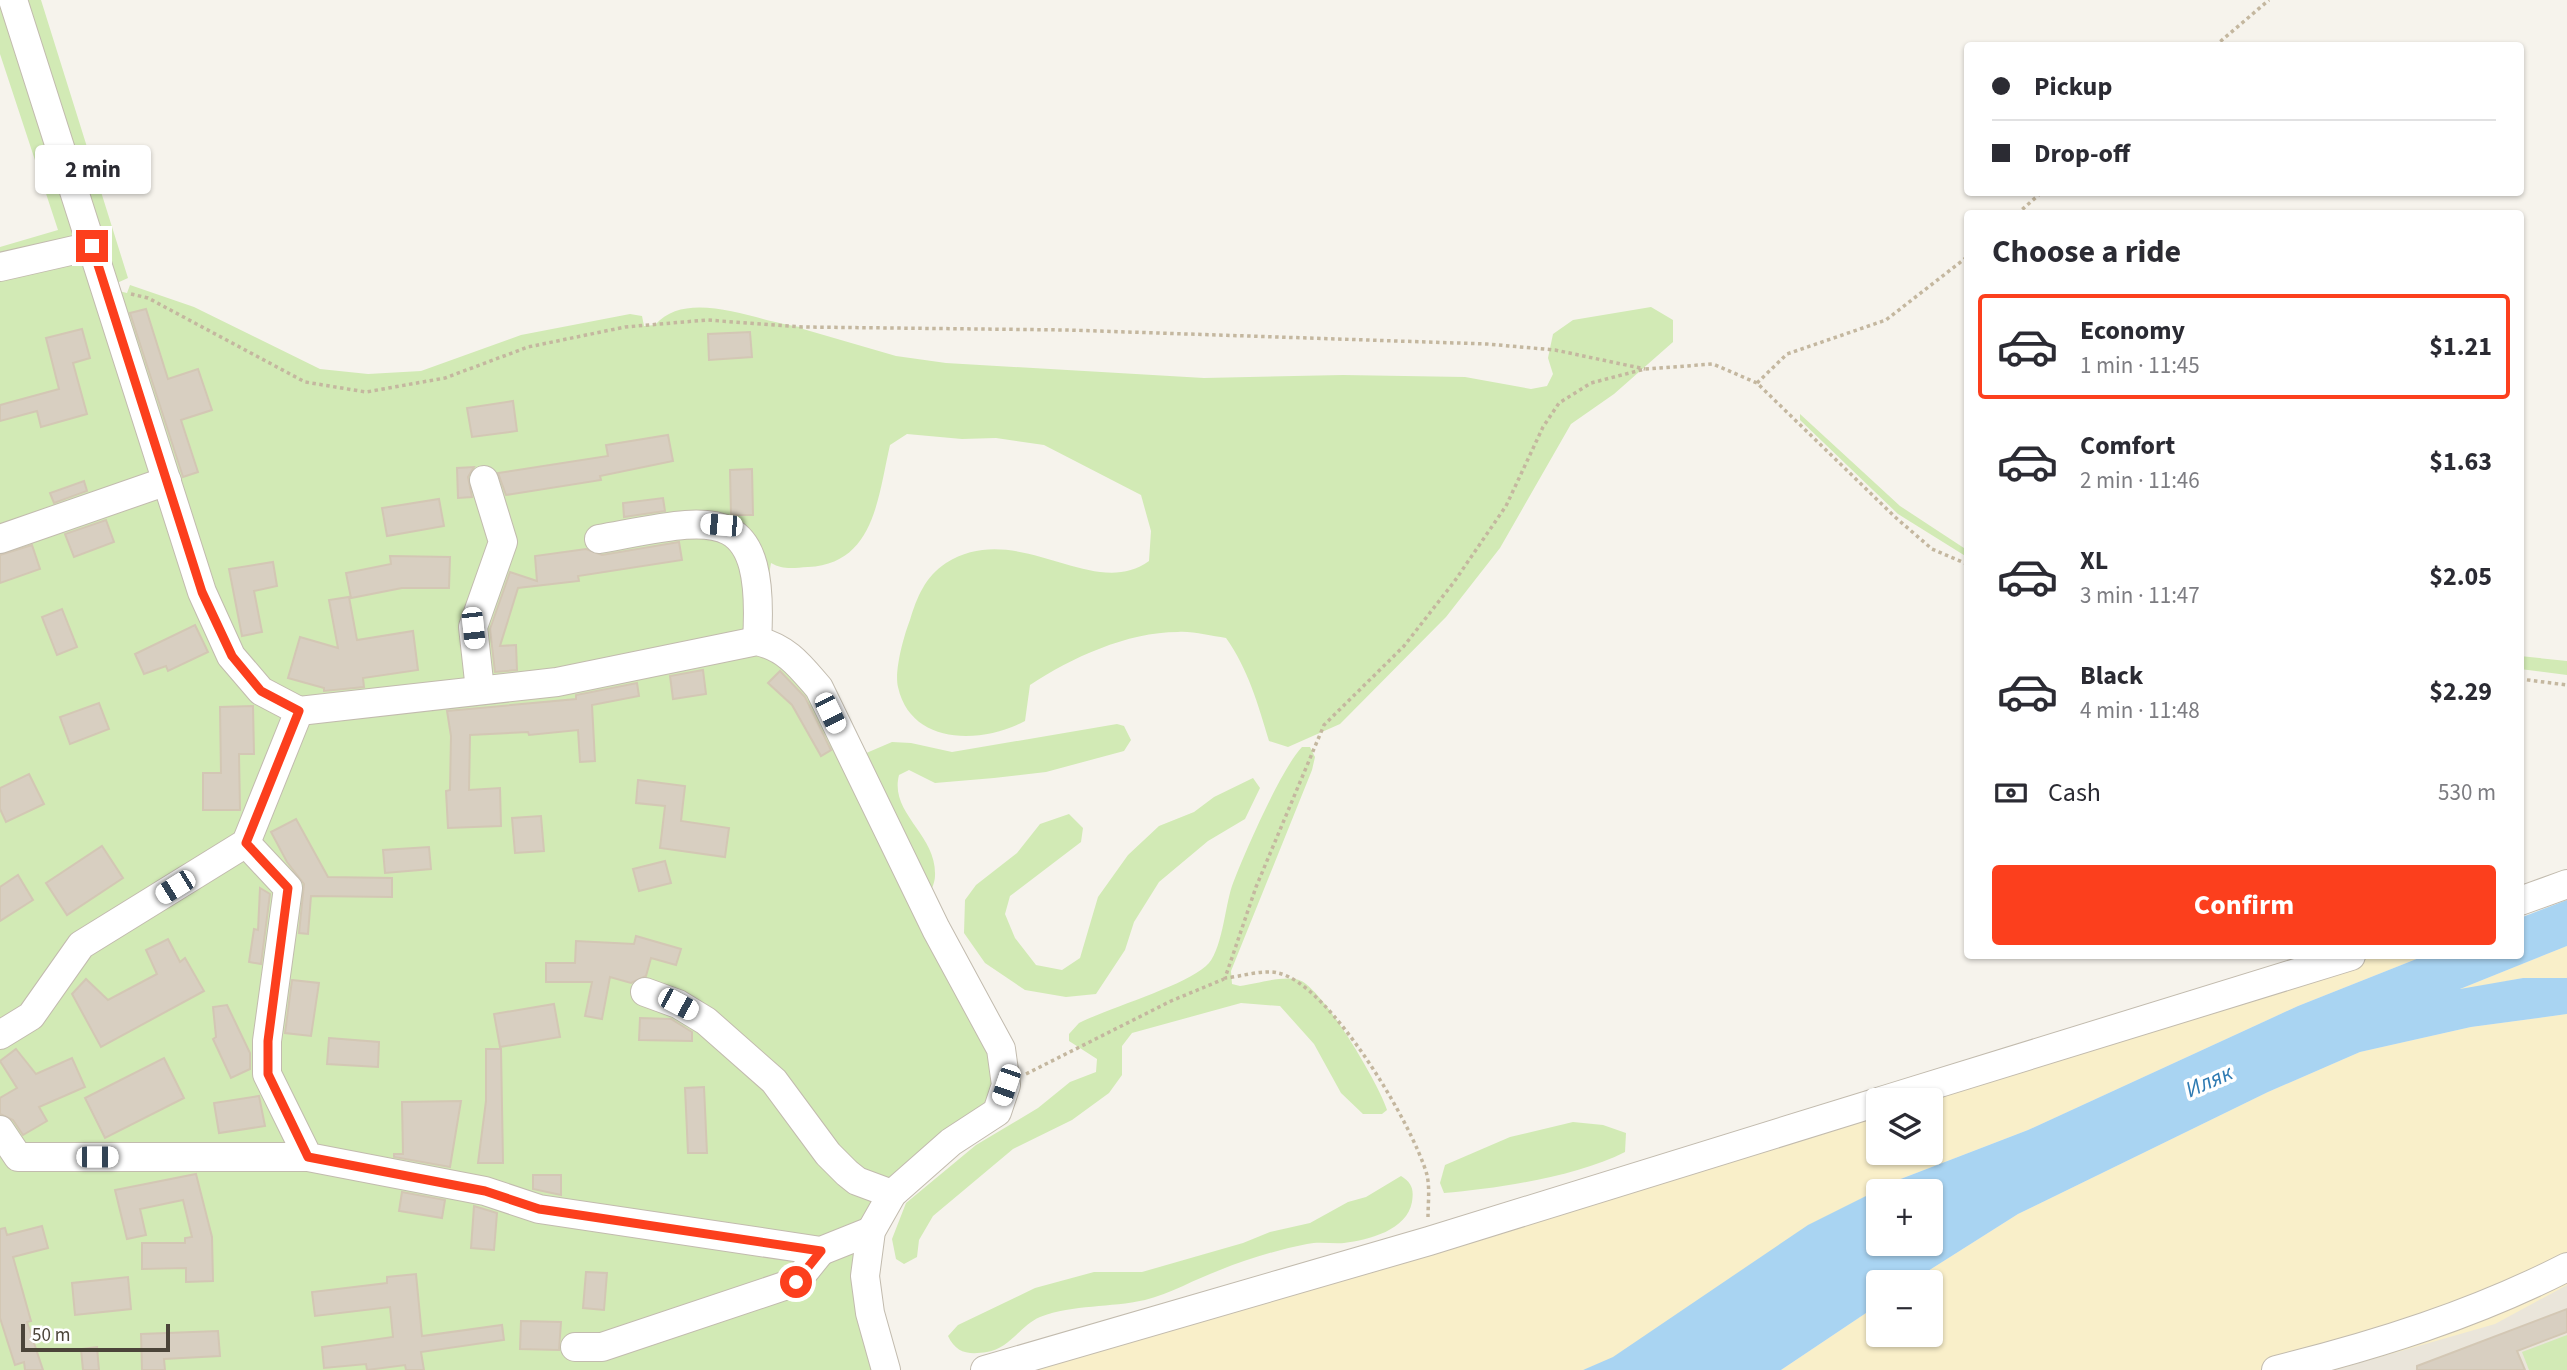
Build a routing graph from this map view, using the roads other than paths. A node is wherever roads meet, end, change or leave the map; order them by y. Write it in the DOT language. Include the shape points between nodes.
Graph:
graph roads {
  1 [pos="13,0"];
  2 [pos="92,246"];
  3 [pos="0,267"];
  4 [pos="484,480"];
  5 [pos="167,481"];
  6 [pos="599,538"];
  7 [pos="0,539"];
  8 [pos="757,641"];
  9 [pos="480,690"];
  10 [pos="299,711"];
  11 [pos="246,843"];
  12 [pos="2567,884"];
  13 [pos="2524,900"];
  14 [pos="2341,959"];
  15 [pos="645,992"];
  16 [pos="0,1035"];
  17 [pos="1922,1088"];
  18 [pos="1866,1105"];
  19 [pos="0,1130"];
  20 [pos="308,1157"];
  21 [pos="892,1194"];
  22 [pos="871,1231"];
  23 [pos="821,1251"];
  24 [pos="2567,1266"];
  25 [pos="575,1347"];
  26 [pos="886,1370"];
  27 [pos="985,1370"];
  28 [pos="2276,1370"];
  1 -- 2 [label="street"];
  2 -- 3 [label="street"];
  2 -- 5 [label="street"];
  4 -- 9 [label="street" via="503,542 473,628"];
  5 -- 7 [label="street"];
  5 -- 10 [label="street" via="202,592 232,656 261,691"];
  6 -- 8 [label="street" via="694,522 733,531 746,544 755,565 760,600"];
  8 -- 9 [label="street" via="557,682"];
  8 -- 21 [label="street" via="792,656 819,688 936,929 1002,1049 1006,1085 996,1112 951,1142"];
  9 -- 10 [label="street"];
  10 -- 11 [label="street"];
  11 -- 16 [label="street" via="81,945 30,1016"];
  11 -- 20 [label="street" via="288,888 268,1041 268,1074"];
  12 -- 13 [label="street"];
  14 -- 17 [label="street"];
  15 -- 21 [label="street" via="706,1021 774,1081 847,1173"];
  18 -- 27 [label="street" via="1429,1241"];
  19 -- 20 [label="street" via="18,1157"];
  20 -- 23 [label="street" via="485,1191 539,1209"];
  21 -- 22 [label="street"];
  22 -- 23 [label="street"];
  22 -- 26 [label="street" via="866,1276 870,1313"];
  23 -- 25 [label="street" via="796,1282 602,1347"];
  24 -- 28 [label="street" via="2467,1314"];
}
